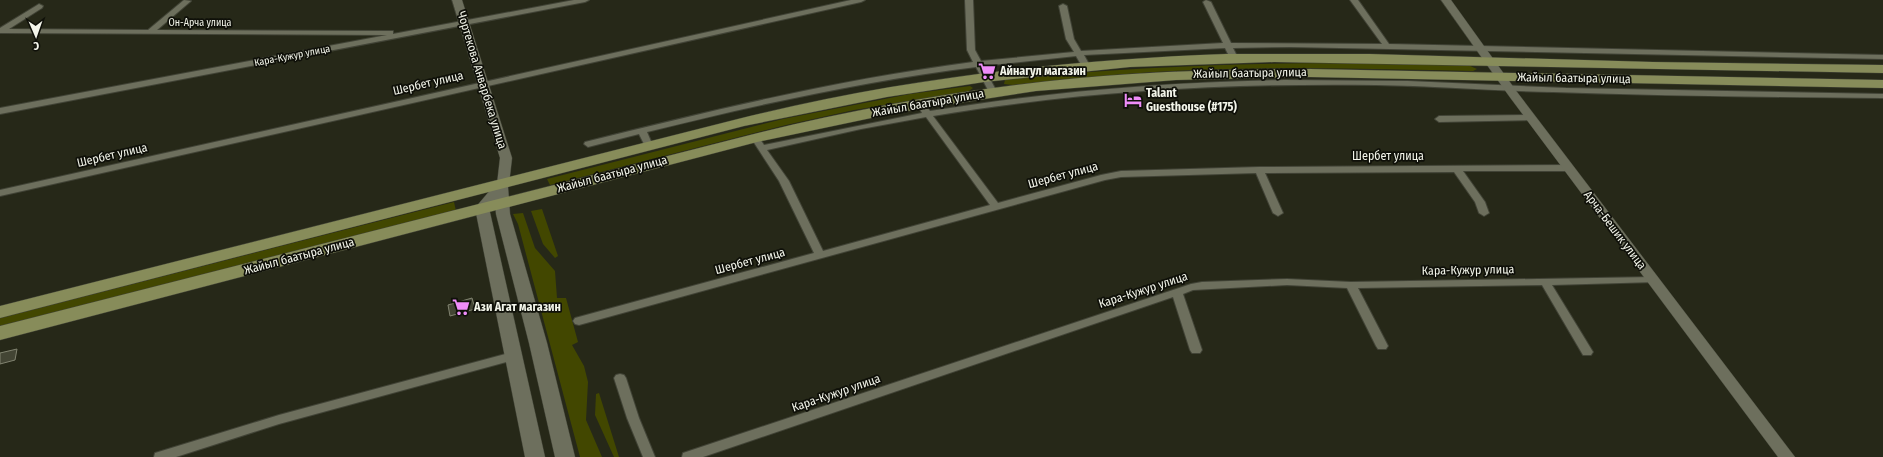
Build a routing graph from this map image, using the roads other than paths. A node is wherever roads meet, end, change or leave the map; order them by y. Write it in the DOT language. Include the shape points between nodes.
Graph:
graph roads {
  1 [pos="457,0"];
  2 [pos="584,0"];
  3 [pos="861,0"];
  4 [pos="969,0"];
  5 [pos="1354,0"];
  6 [pos="1446,0"];
  7 [pos="188,1"];
  8 [pos="1207,2"];
  9 [pos="39,6"];
  10 [pos="1063,6"];
  11 [pos="464,22"];
  12 [pos="0,31"];
  13 [pos="150,32"];
  14 [pos="401,34"];
  15 [pos="1227,46"];
  16 [pos="1387,46"];
  17 [pos="1481,49"];
  18 [pos="1078,54"];
  19 [pos="1883,57"];
  20 [pos="1234,58"];
  21 [pos="1489,61"];
  22 [pos="978,64"];
  23 [pos="1086,66"];
  24 [pos="1883,69"];
  25 [pos="1500,76"];
  26 [pos="985,77"];
  27 [pos="484,84"];
  28 [pos="1883,84"];
  29 [pos="1509,88"];
  30 [pos="993,92"];
  31 [pos="1883,96"];
  32 [pos="923,109"];
  33 [pos="0,111"];
  34 [pos="1531,118"];
  35 [pos="1439,119"];
  36 [pos="642,131"];
  37 [pos="759,143"];
  38 [pos="588,144"];
  39 [pos="649,146"];
  40 [pos="1569,168"];
  41 [pos="1457,169"];
  42 [pos="1259,170"];
  43 [pos="503,184"];
  44 [pos="0,193"];
  45 [pos="502,203"];
  46 [pos="996,207"];
  47 [pos="482,208"];
  48 [pos="1278,213"];
  49 [pos="1484,213"];
  50 [pos="820,255"];
  51 [pos="1652,280"];
  52 [pos="1545,282"];
  53 [pos="1351,285"];
  54 [pos="1177,292"];
  55 [pos="0,312"];
  56 [pos="579,321"];
  57 [pos="0,333"];
  58 [pos="1382,346"];
  59 [pos="1196,350"];
  60 [pos="1587,352"];
  61 [pos="513,356"];
  62 [pos="620,378"];
  63 [pos="160,457"];
  64 [pos="535,457"];
  65 [pos="565,457"];
  66 [pos="649,457"];
  67 [pos="688,457"];
  68 [pos="1787,457"];
  1 -- 11 [label="street, Чортекова Анварбека улица"];
  2 -- 11 [label="street, Кара-Кужур улица"];
  3 -- 27 [label="street, Шербет улица"];
  4 -- 22 [label="street" via="971,50"];
  5 -- 16 [label="street"];
  6 -- 17 [label="street, Арча-Бешик улица"];
  7 -- 13 [label="street"];
  8 -- 15 [label="street"];
  9 -- 12 [label="street"];
  10 -- 18 [label="street" via="1070,39"];
  11 -- 14 [label="street, Кара-Кужур улица"];
  11 -- 27 [label="street, Чортекова Анварбека улица"];
  12 -- 13 [label="street, Он-Арча улица"];
  13 -- 14 [label="street, Он-Арча улица"];
  14 -- 33 [label="street, Кара-Кужур улица"];
  15 -- 16 [label="street"];
  15 -- 18 [label="street"];
  15 -- 20 [label="street"];
  16 -- 17 [label="street"];
  17 -- 19 [label="street"];
  17 -- 21 [label="street, Арча-Бешик улица"];
  18 -- 22 [label="street"];
  18 -- 23 [label="street"];
  20 -- 21 [label="main road, Жайыл баатыра улица"];
  20 -- 23 [label="main road, Жайыл баатыра улица"];
  21 -- 24 [label="main road, Жайыл баатыра улица"];
  21 -- 25 [label="street, Арча-Бешик улица"];
  22 -- 26 [label="street"];
  22 -- 36 [label="street" via="833,87"];
  23 -- 26 [label="main road, Жайыл баатыра улица"];
  25 -- 28 [label="main road, Жайыл баатыра улица"];
  25 -- 29 [label="street, Арча-Бешик улица"];
  25 -- 30 [label="main road, Жайыл баатыра улица" via="1243,72 1130,78"];
  26 -- 30 [label="street"];
  26 -- 39 [label="main road, Жайыл баатыра улица" via="833,102"];
  27 -- 43 [label="street, Чортекова Анварбека улица" via="506,158"];
  27 -- 44 [label="street, Шербет улица"];
  29 -- 31 [label="street"];
  29 -- 32 [label="street" via="1362,82 1266,82 1049,96"];
  29 -- 34 [label="street, Арча-Бешик улица"];
  30 -- 32 [label="main road, Жайыл баатыра улица"];
  32 -- 37 [label="main road, Жайыл баатыра улица" via="837,119"];
  32 -- 46 [label="street"];
  34 -- 35 [label="street"];
  34 -- 40 [label="street, Арча-Бешик улица"];
  36 -- 38 [label="street"];
  36 -- 39 [label="street"];
  37 -- 45 [label="main road, Жайыл баатыра улица"];
  37 -- 50 [label="street" via="784,181"];
  39 -- 43 [label="main road, Жайыл баатыра улица"];
  40 -- 41 [label="street, Шербет улица"];
  40 -- 51 [label="street, Арча-Бешик улица"];
  41 -- 42 [label="street, Шербет улица"];
  41 -- 49 [label="street" via="1480,202"];
  42 -- 46 [label="street, Шербет улица" via="1121,174"];
  42 -- 48 [label="street"];
  43 -- 45 [label="main road"];
  43 -- 47 [label="main road"];
  43 -- 55 [label="main road, Жайыл баатыра улица"];
  45 -- 47 [label="main road, Жайыл баатыра улица"];
  45 -- 65 [label="main road"];
  46 -- 50 [label="street, Шербет улица"];
  47 -- 57 [label="main road, Жайыл баатыра улица"];
  47 -- 61 [label="main road"];
  50 -- 56 [label="street, Шербет улица"];
  51 -- 52 [label="street, Кара-Кужур улица"];
  51 -- 68 [label="street, Арча-Бешик улица"];
  52 -- 53 [label="street, Кара-Кужур улица"];
  52 -- 60 [label="street"];
  53 -- 54 [label="street, Кара-Кужур улица" via="1287,282 1210,285"];
  53 -- 58 [label="street"];
  54 -- 59 [label="street"];
  54 -- 67 [label="street, Кара-Кужур улица"];
  61 -- 63 [label="street" via="279,420"];
  61 -- 64 [label="main road"];
  62 -- 66 [label="street"];
}
